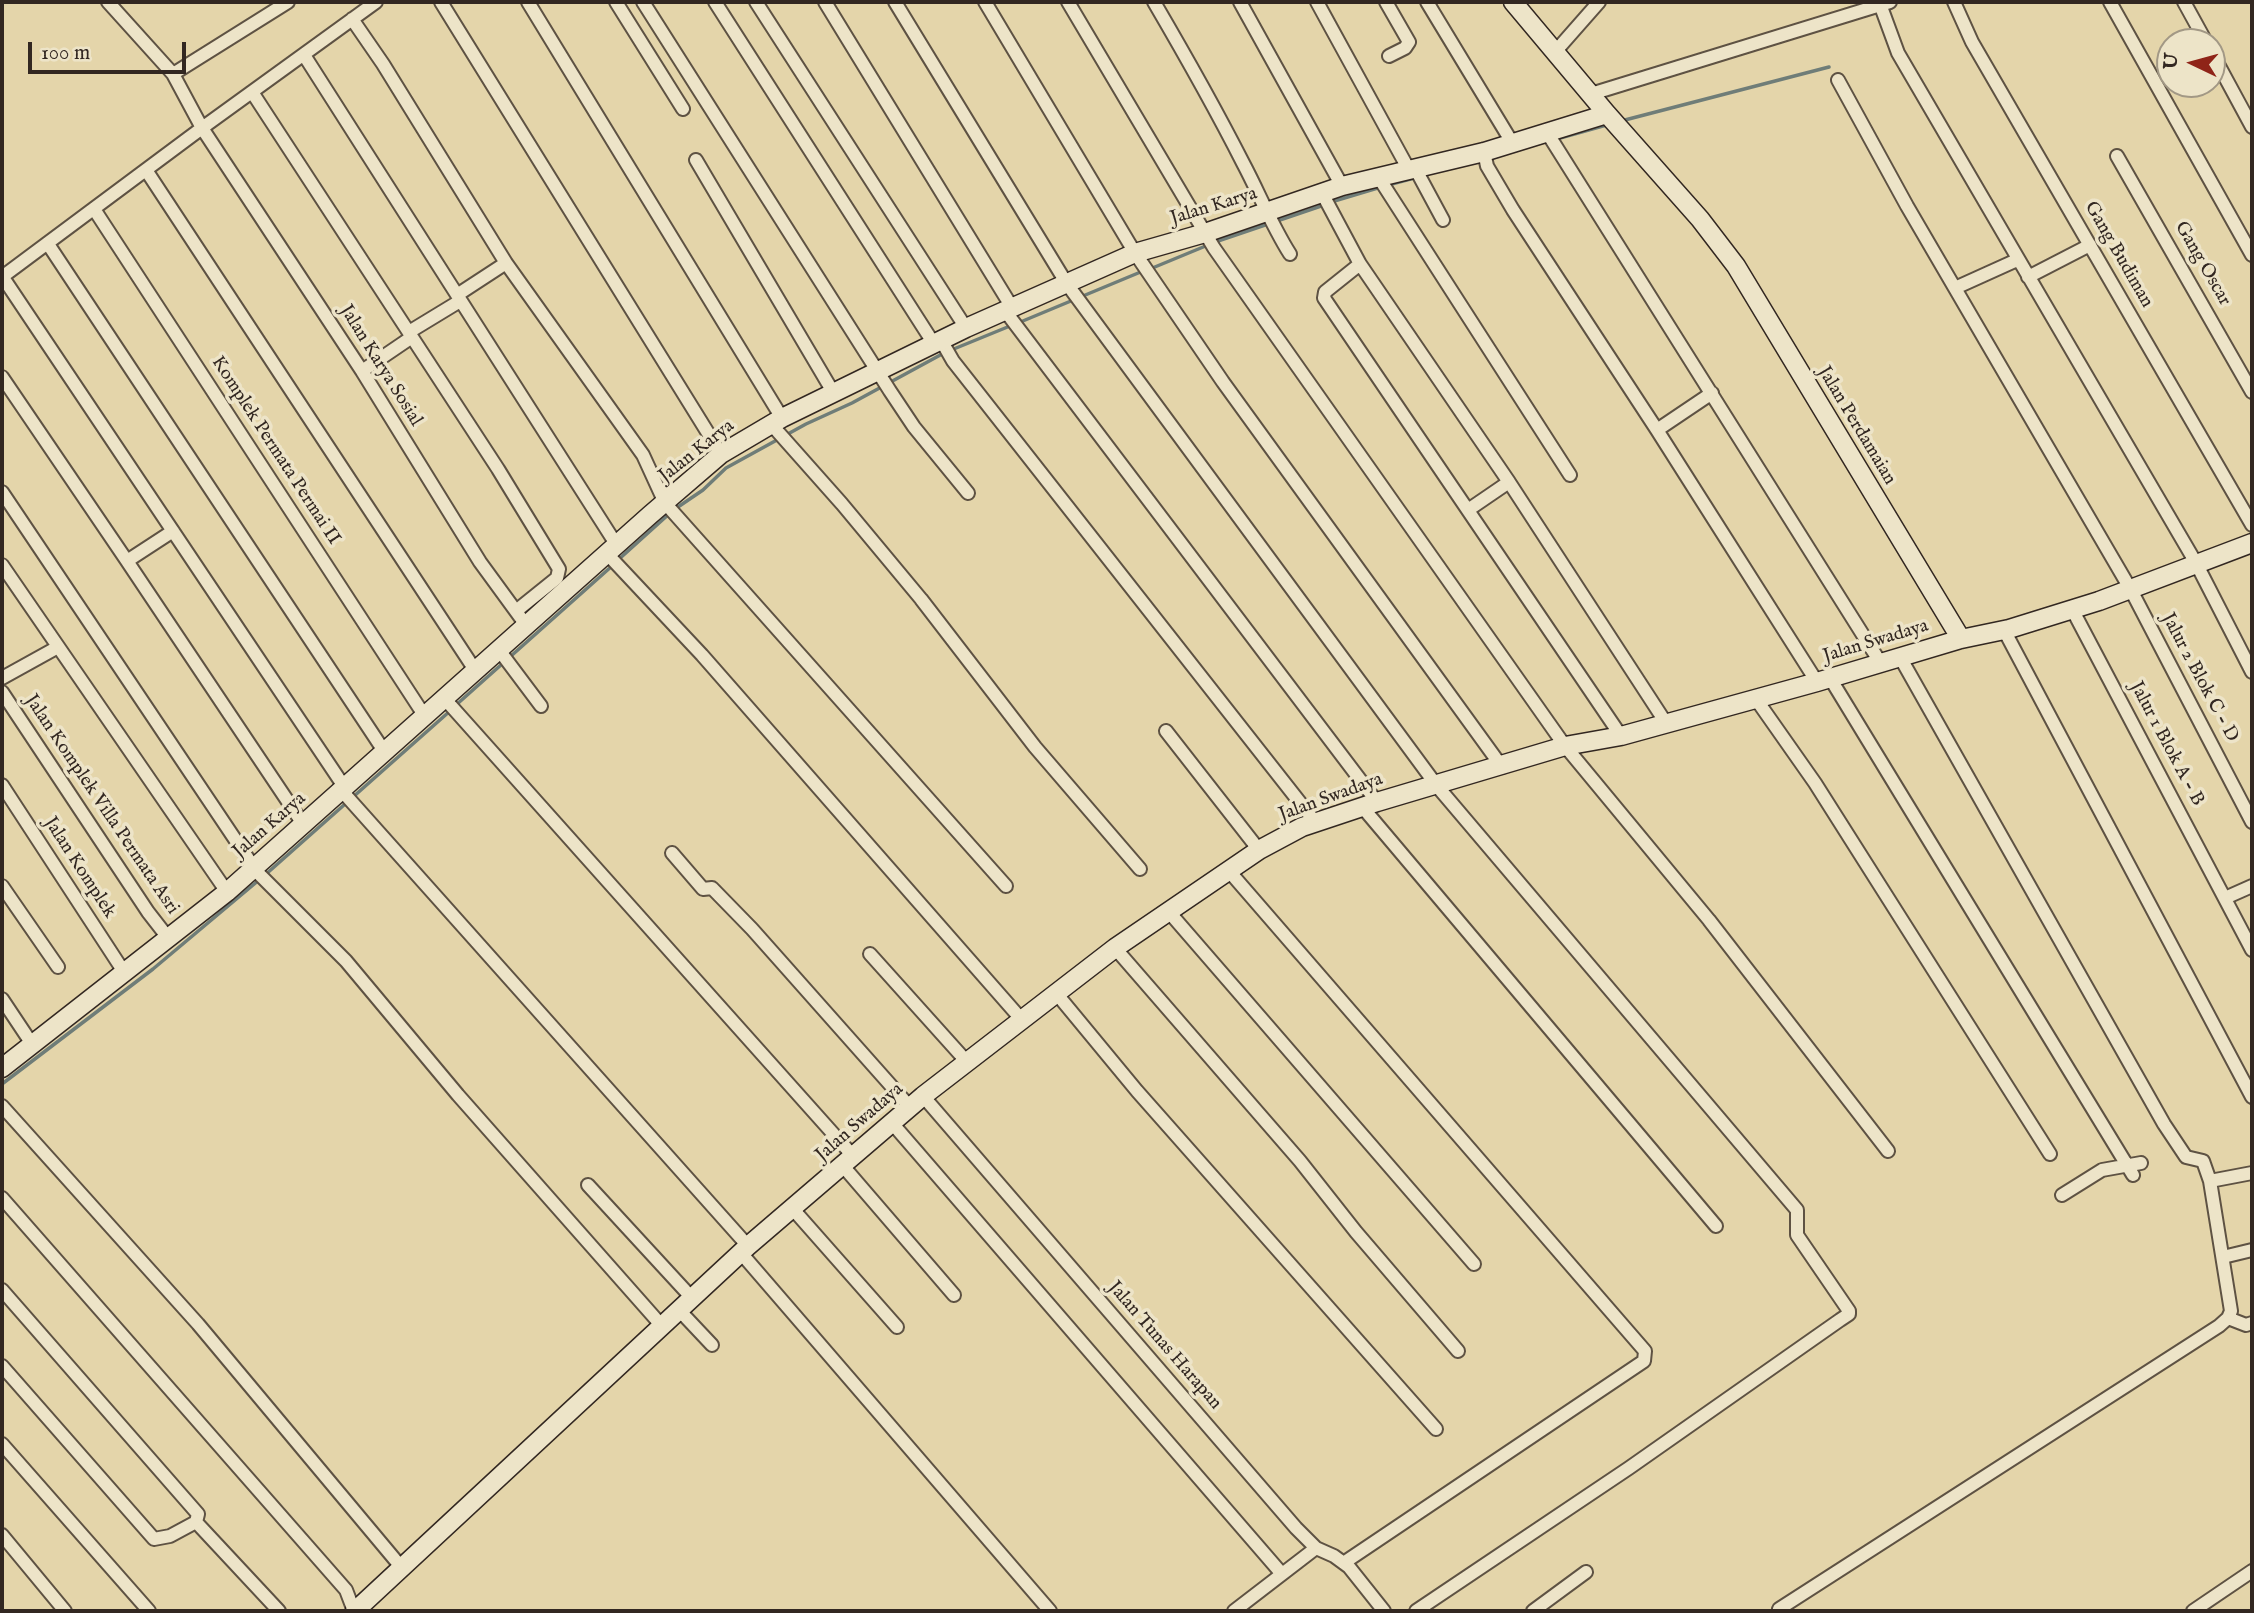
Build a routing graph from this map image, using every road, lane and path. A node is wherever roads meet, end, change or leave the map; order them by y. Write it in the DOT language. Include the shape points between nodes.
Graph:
graph roads {
  1 [pos="288,2"];
  2 [pos="376,2"];
  3 [pos="441,2"];
  4 [pos="528,2"];
  5 [pos="616,2"];
  6 [pos="643,2"];
  7 [pos="715,2"];
  8 [pos="756,2"];
  9 [pos="825,2"];
  10 [pos="895,2"];
  11 [pos="985,2"];
  12 [pos="1068,2"];
  13 [pos="1154,2"];
  14 [pos="1240,2"];
  15 [pos="1319,2"];
  16 [pos="1386,2"];
  17 [pos="1427,2"];
  18 [pos="1513,2"];
  19 [pos="1599,2"];
  20 [pos="1954,2"];
  21 [pos="2110,2"];
  22 [pos="2184,2"];
  23 [pos="110,3"];
  24 [pos="1885,3"];
  25 [pos="352,19"];
  26 [pos="2198,28"];
  27 [pos="1555,52"];
  28 [pos="304,55"];
  29 [pos="1389,56"];
  30 [pos="173,74"];
  31 [pos="2226,79"];
  32 [pos="1838,80"];
  33 [pos="252,92"];
  34 [pos="1591,94"];
  35 [pos="682,109"];
  36 [pos="1607,117"];
  37 [pos="2252,127"];
  38 [pos="202,128"];
  39 [pos="1551,139"];
  40 [pos="1513,144"];
  41 [pos="2117,156"];
  42 [pos="1485,158"];
  43 [pos="696,160"];
  44 [pos="1412,169"];
  45 [pos="146,170"];
  46 [pos="1381,183"];
  47 [pos="1342,186"];
  48 [pos="1325,200"];
  49 [pos="94,209"];
  50 [pos="1271,219"];
  51 [pos="1443,219"];
  52 [pos="1209,240"];
  53 [pos="48,244"];
  54 [pos="2090,245"];
  55 [pos="1290,254"];
  56 [pos="2252,254"];
  57 [pos="1138,257"];
  58 [pos="2017,260"];
  59 [pos="506,263"];
  60 [pos="1360,264"];
  61 [pos="2,276"];
  62 [pos="2028,277"];
  63 [pos="1070,288"];
  64 [pos="1955,288"];
  65 [pos="459,298"];
  66 [pos="1010,313"];
  67 [pos="966,328"];
  68 [pos="410,335"];
  69 [pos="940,344"];
  70 [pos="362,371"];
  71 [pos="2,377"];
  72 [pos="884,380"];
  73 [pos="833,392"];
  74 [pos="2252,392"];
  75 [pos="1712,393"];
  76 [pos="776,423"];
  77 [pos="1657,430"];
  78 [pos="721,454"];
  79 [pos="1570,475"];
  80 [pos="1509,482"];
  81 [pos="2,492"];
  82 [pos="968,493"];
  83 [pos="670,509"];
  84 [pos="1468,510"];
  85 [pos="2252,525"];
  86 [pos="173,530"];
  87 [pos="2252,543"];
  88 [pos="614,556"];
  89 [pos="127,561"];
  90 [pos="2196,563"];
  91 [pos="2,565"];
  92 [pos="2131,590"];
  93 [pos="2072,609"];
  94 [pos="521,618"];
  95 [pos="2004,630"];
  96 [pos="1961,639"];
  97 [pos="58,647"];
  98 [pos="503,655"];
  99 [pos="1900,657"];
  100 [pos="1880,662"];
  101 [pos="475,670"];
  102 [pos="2252,672"];
  103 [pos="2,678"];
  104 [pos="1824,680"];
  105 [pos="2,692"];
  106 [pos="1756,699"];
  107 [pos="446,700"];
  108 [pos="541,706"];
  109 [pos="424,715"];
  110 [pos="1666,723"];
  111 [pos="1166,731"];
  112 [pos="1621,736"];
  113 [pos="1565,746"];
  114 [pos="384,751"];
  115 [pos="1502,767"];
  116 [pos="2,786"];
  117 [pos="1437,786"];
  118 [pos="345,791"];
  119 [pos="1371,805"];
  120 [pos="2252,822"];
  121 [pos="1316,823"];
  122 [pos="303,824"];
  123 [pos="1259,850"];
  124 [pos="672,853"];
  125 [pos="1140,869"];
  126 [pos="256,870"];
  127 [pos="1229,871"];
  128 [pos="2,886"];
  129 [pos="1006,886"];
  130 [pos="2252,886"];
  131 [pos="227,892"];
  132 [pos="2225,898"];
  133 [pos="1169,912"];
  134 [pos="169,939"];
  135 [pos="1115,948"];
  136 [pos="2252,950"];
  137 [pos="870,954"];
  138 [pos="58,967"];
  139 [pos="124,972"];
  140 [pos="1056,993"];
  141 [pos="2,999"];
  142 [pos="1022,1020"];
  143 [pos="32,1044"];
  144 [pos="967,1062"];
  145 [pos="2,1068"];
  146 [pos="2252,1097"];
  147 [pos="917,1102"];
  148 [pos="2,1106"];
  149 [pos="892,1123"];
  150 [pos="1888,1151"];
  151 [pos="2050,1154"];
  152 [pos="848,1161"];
  153 [pos="2141,1163"];
  154 [pos="2130,1169"];
  155 [pos="2252,1173"];
  156 [pos="2210,1181"];
  157 [pos="588,1185"];
  158 [pos="2063,1195"];
  159 [pos="2,1198"];
  160 [pos="792,1208"];
  161 [pos="1716,1226"];
  162 [pos="745,1249"];
  163 [pos="2252,1251"];
  164 [pos="2222,1257"];
  165 [pos="1474,1264"];
  166 [pos="2,1290"];
  167 [pos="954,1294"];
  168 [pos="685,1304"];
  169 [pos="2228,1318"];
  170 [pos="2252,1323"];
  171 [pos="662,1326"];
  172 [pos="897,1327"];
  173 [pos="712,1345"];
  174 [pos="1458,1351"];
  175 [pos="2,1366"];
  176 [pos="1436,1429"];
  177 [pos="2,1444"];
  178 [pos="196,1522"];
  179 [pos="2,1535"];
  180 [pos="1316,1548"];
  181 [pos="1345,1562"];
  182 [pos="402,1568"];
  183 [pos="2252,1571"];
  184 [pos="1586,1572"];
  185 [pos="1282,1574"];
  186 [pos="1779,1609"];
  187 [pos="65,1611"];
  188 [pos="149,1611"];
  189 [pos="279,1611"];
  190 [pos="355,1611"];
  191 [pos="1051,1611"];
  192 [pos="1234,1611"];
  193 [pos="1384,1611"];
  194 [pos="1416,1611"];
  195 [pos="1533,1611"];
  196 [pos="2193,1611"];
  1 -- 30 [label="street"];
  2 -- 25 [label="street"];
  3 -- 78 [label="street"];
  4 -- 76 [label="street"];
  5 -- 35 [label="street"];
  6 -- 72 [label="street"];
  7 -- 69 [label="street"];
  8 -- 67 [label="street"];
  9 -- 66 [label="street"];
  10 -- 63 [label="street"];
  11 -- 57 [label="street"];
  12 -- 52 [label="street"];
  13 -- 50 [label="street" via="1204,87"];
  14 -- 47 [label="street"];
  15 -- 44 [label="street"];
  16 -- 29 [label="street" via="1409,42"];
  17 -- 40 [label="street"];
  18 -- 27 [label="street, Jalan Perdamaian"];
  19 -- 27 [label="street"];
  20 -- 54 [label="street, Gang Budiman" via="1972,42"];
  21 -- 56 [label="street"];
  22 -- 26 [label="street"];
  23 -- 30 [label="street, Jalan Karya Sosial"];
  24 -- 34 [label="street"];
  24 -- 58 [label="street" via="1898,53"];
  25 -- 28 [label="street"];
  25 -- 59 [label="street"];
  27 -- 34 [label="street, Jalan Perdamaian"];
  28 -- 33 [label="street"];
  28 -- 65 [label="street"];
  30 -- 38 [label="street, Jalan Karya Sosial"];
  31 -- 37 [label="street"];
  32 -- 64 [label="street, Jalur 2 Blok C - D"];
  33 -- 38 [label="street"];
  33 -- 68 [label="street"];
  34 -- 36 [label="street, Jalan Perdamaian"];
  36 -- 39 [label="street, Jalan Karya"];
  36 -- 96 [label="street, Jalan Perdamaian" via="1700,219 1748,284"];
  38 -- 45 [label="street"];
  38 -- 70 [label="street, Jalan Karya Sosial"];
  39 -- 40 [label="street, Jalan Karya"];
  39 -- 75 [label="street"];
  40 -- 42 [label="street, Jalan Karya"];
  41 -- 74 [label="street, Gang Oscar"];
  42 -- 44 [label="street, Jalan Karya"];
  42 -- 77 [label="street" via="1513,210"];
  43 -- 73 [label="street"];
  44 -- 46 [label="street, Jalan Karya"];
  44 -- 51 [label="street"];
  45 -- 49 [label="street"];
  45 -- 101 [label="street"];
  46 -- 47 [label="street, Jalan Karya"];
  46 -- 79 [label="street"];
  47 -- 48 [label="street, Jalan Karya"];
  48 -- 50 [label="street, Jalan Karya"];
  48 -- 60 [label="street"];
  49 -- 53 [label="street"];
  49 -- 109 [label="street, Komplek Permata Permai II"];
  50 -- 52 [label="street, Jalan Karya"];
  50 -- 55 [label="street"];
  52 -- 57 [label="street, Jalan Karya"];
  52 -- 113 [label="street"];
  53 -- 61 [label="street"];
  53 -- 114 [label="street"];
  54 -- 62 [label="street"];
  54 -- 85 [label="street, Gang Budiman"];
  57 -- 63 [label="street, Jalan Karya"];
  57 -- 115 [label="street"];
  58 -- 62 [label="street"];
  58 -- 64 [label="street"];
  59 -- 65 [label="street"];
  59 -- 83 [label="street" via="643,455"];
  60 -- 80 [label="street"];
  60 -- 84 [label="street" via="1325,292 1324,298"];
  61 -- 86 [label="street"];
  62 -- 90 [label="street"];
  63 -- 66 [label="street, Jalan Karya"];
  63 -- 117 [label="street"];
  64 -- 92 [label="street, Jalur 2 Blok C - D"];
  65 -- 68 [label="street"];
  65 -- 88 [label="street"];
  66 -- 67 [label="street, Jalan Karya"];
  66 -- 119 [label="street"];
  67 -- 69 [label="street, Jalan Karya"];
  68 -- 70 [label="street"];
  68 -- 94 [label="street" via="559,569 557,578"];
  69 -- 72 [label="street, Jalan Karya"];
  69 -- 121 [label="street"];
  70 -- 94 [label="street, Jalan Karya Sosial" via="480,562"];
  71 -- 89 [label="street"];
  72 -- 73 [label="street, Jalan Karya"];
  72 -- 82 [label="street" via="914,427"];
  73 -- 76 [label="street, Jalan Karya"];
  75 -- 77 [label="street"];
  75 -- 100 [label="street"];
  76 -- 78 [label="street, Jalan Karya"];
  76 -- 125 [label="street" via="1035,747"];
  77 -- 104 [label="street"];
  78 -- 83 [label="street, Jalan Karya"];
  80 -- 84 [label="street"];
  80 -- 110 [label="street"];
  81 -- 126 [label="street"];
  83 -- 88 [label="street, Jalan Karya"];
  83 -- 129 [label="street"];
  84 -- 112 [label="street"];
  86 -- 89 [label="street"];
  86 -- 118 [label="street"];
  87 -- 90 [label="street"];
  88 -- 94 [label="street, Jalan Karya"];
  88 -- 142 [label="street"];
  89 -- 122 [label="street"];
  90 -- 92 [label="street"];
  90 -- 102 [label="street"];
  91 -- 97 [label="street"];
  92 -- 93 [label="street"];
  92 -- 120 [label="street, Jalur 2 Blok C - D"];
  93 -- 95 [label="street"];
  93 -- 132 [label="street, Jalur 1 Blok A - B"];
  94 -- 98 [label="street, Jalan Karya"];
  95 -- 96 [label="street"];
  95 -- 146 [label="street"];
  96 -- 99 [label="street, Jalan Swadaya"];
  97 -- 103 [label="street, Jalan Komplek Villa Permata Asri"];
  97 -- 131 [label="street"];
  98 -- 101 [label="street, Jalan Karya"];
  98 -- 108 [label="street"];
  99 -- 100 [label="street, Jalan Swadaya"];
  99 -- 156 [label="street" via="2164,1124 2186,1157 2203,1161"];
  100 -- 104 [label="street, Jalan Swadaya"];
  101 -- 107 [label="street, Jalan Karya"];
  104 -- 106 [label="street, Jalan Swadaya"];
  104 -- 154 [label="street"];
  105 -- 134 [label="street, Jalan Komplek Villa Permata Asri"];
  106 -- 110 [label="street, Jalan Swadaya"];
  106 -- 151 [label="street" via="1815,783"];
  107 -- 109 [label="street, Jalan Karya"];
  107 -- 152 [label="street"];
  109 -- 114 [label="street, Jalan Karya"];
  110 -- 112 [label="street, Jalan Swadaya"];
  111 -- 123 [label="street"];
  112 -- 113 [label="street, Jalan Swadaya"];
  113 -- 115 [label="street, Jalan Swadaya"];
  113 -- 150 [label="street" via="1709,920"];
  114 -- 118 [label="street, Jalan Karya"];
  115 -- 117 [label="street, Jalan Swadaya"];
  116 -- 139 [label="street, Jalan Komplek"];
  117 -- 119 [label="street, Jalan Swadaya"];
  117 -- 194 [label="street" via="1797,1210 1797,1235 1849,1314"];
  118 -- 122 [label="street, Jalan Karya"];
  118 -- 162 [label="street"];
  119 -- 121 [label="street, Jalan Swadaya"];
  119 -- 161 [label="street"];
  121 -- 123 [label="street, Jalan Swadaya"];
  122 -- 126 [label="street, Jalan Karya"];
  123 -- 127 [label="street, Jalan Swadaya"];
  124 -- 147 [label="street, Jalan Tunas Harapan" via="701,886 712,888"];
  126 -- 131 [label="street, Jalan Karya"];
  126 -- 171 [label="street" via="346,961 458,1096"];
  127 -- 133 [label="street, Jalan Swadaya"];
  127 -- 181 [label="street" via="1645,1352 1644,1361"];
  128 -- 138 [label="street"];
  130 -- 132 [label="street"];
  131 -- 134 [label="street, Jalan Karya"];
  132 -- 136 [label="street, Jalur 1 Blok A - B"];
  133 -- 135 [label="street, Jalan Swadaya"];
  133 -- 165 [label="street"];
  134 -- 139 [label="street, Jalan Karya"];
  135 -- 140 [label="street, Jalan Swadaya"];
  135 -- 174 [label="street"];
  137 -- 144 [label="street"];
  139 -- 143 [label="street, Jalan Karya"];
  140 -- 142 [label="street, Jalan Swadaya"];
  140 -- 176 [label="street"];
  141 -- 143 [label="street"];
  142 -- 144 [label="street, Jalan Swadaya"];
  143 -- 145 [label="street, Jalan Karya"];
  144 -- 147 [label="street, Jalan Swadaya"];
  147 -- 149 [label="street, Jalan Swadaya"];
  147 -- 180 [label="street, Jalan Tunas Harapan"];
  148 -- 182 [label="street" via="198,1324"];
  149 -- 152 [label="street, Jalan Swadaya"];
  149 -- 185 [label="street"];
  152 -- 160 [label="street, Jalan Swadaya"];
  152 -- 167 [label="street"];
  153 -- 154 [label="street"];
  154 -- 158 [label="street" via="2102,1170"];
  155 -- 156 [label="street"];
  156 -- 164 [label="street"];
  157 -- 168 [label="street"];
  159 -- 190 [label="street" via="346,1590"];
  160 -- 162 [label="street, Jalan Swadaya"];
  160 -- 172 [label="street"];
  162 -- 168 [label="street, Jalan Swadaya"];
  162 -- 191 [label="street"];
  163 -- 164 [label="street"];
  164 -- 169 [label="street" via="2230,1300"];
  166 -- 178 [label="street" via="198,1514"];
  168 -- 171 [label="street, Jalan Swadaya"];
  168 -- 173 [label="street"];
  169 -- 170 [label="street"];
  169 -- 186 [label="street"];
  171 -- 182 [label="street, Jalan Swadaya"];
  175 -- 178 [label="street" via="154,1539"];
  177 -- 188 [label="street"];
  178 -- 189 [label="street"];
  179 -- 187 [label="street"];
  180 -- 181 [label="street, Jalan Tunas Harapan"];
  180 -- 185 [label="street"];
  181 -- 193 [label="street, Jalan Tunas Harapan"];
  182 -- 190 [label="street, Jalan Swadaya"];
  183 -- 196 [label="street"];
  184 -- 195 [label="street"];
  185 -- 192 [label="street"];
}
